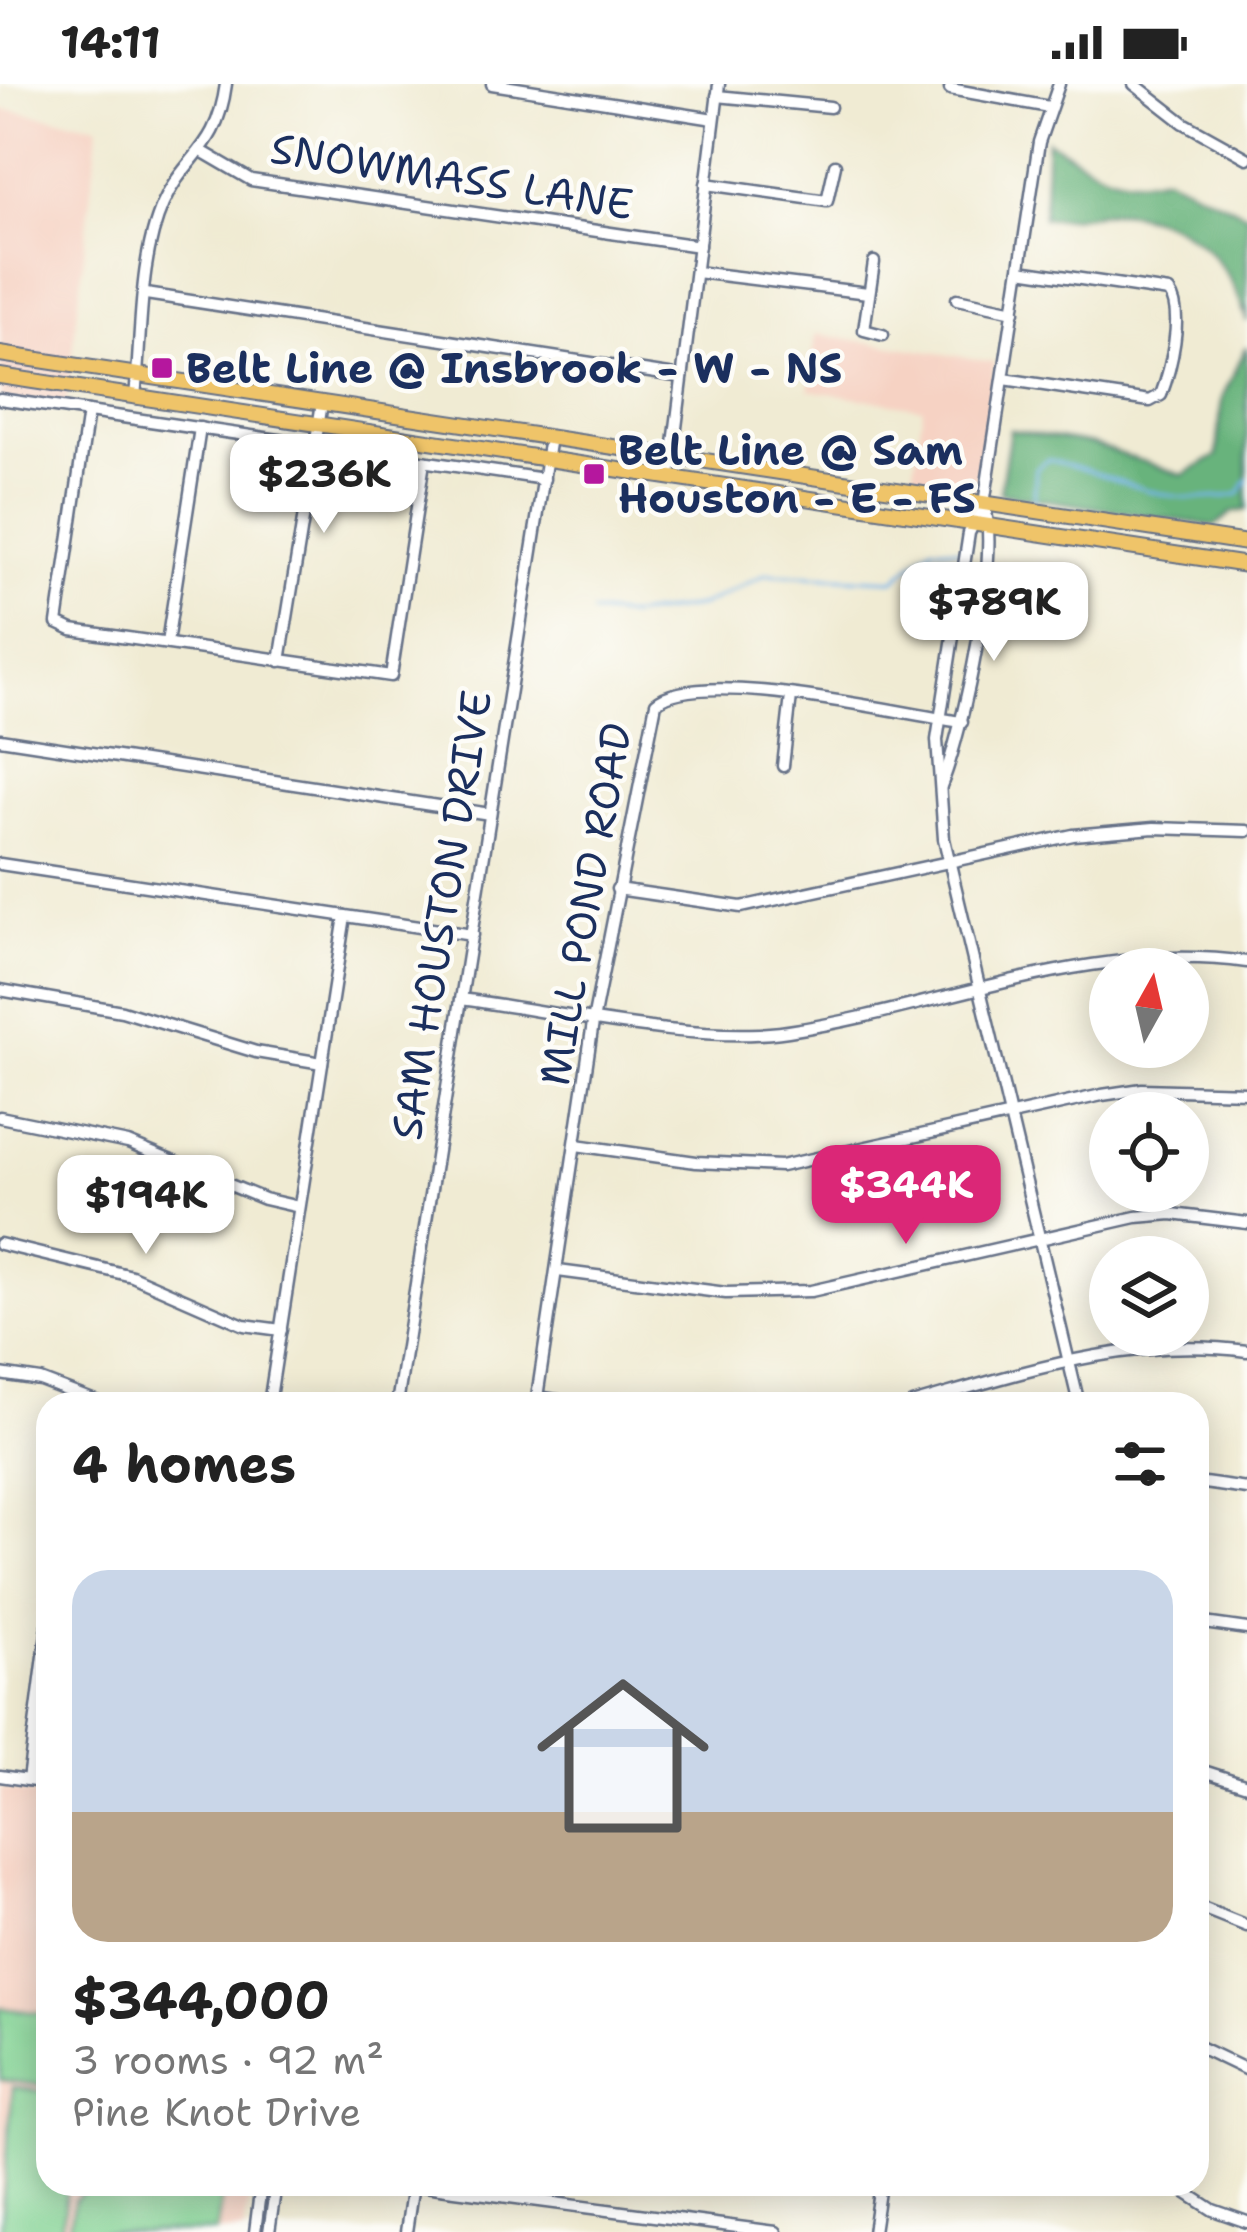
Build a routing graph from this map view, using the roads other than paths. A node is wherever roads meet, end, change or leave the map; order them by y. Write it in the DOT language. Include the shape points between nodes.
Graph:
graph roads {
  1 [pos="226,84"];
  2 [pos="492,84"];
  3 [pos="1059,84"];
  4 [pos="1134,84"];
  5 [pos="950,89"];
  6 [pos="718,90"];
  7 [pos="830,107"];
  8 [pos="1049,107"];
  9 [pos="714,119"];
  10 [pos="203,152"];
  11 [pos="1247,158"];
  12 [pos="835,165"];
  13 [pos="706,184"];
  14 [pos="699,246"];
  15 [pos="874,262"];
  16 [pos="1020,270"];
  17 [pos="695,272"];
  18 [pos="868,293"];
  19 [pos="146,294"];
  20 [pos="957,299"];
  21 [pos="1014,311"];
  22 [pos="883,335"];
  23 [pos="0,354"];
  24 [pos="0,376"];
  25 [pos="137,376"];
  26 [pos="682,377"];
  27 [pos="1004,379"];
  28 [pos="135,396"];
  29 [pos="0,399"];
  30 [pos="322,403"];
  31 [pos="88,412"];
  32 [pos="319,422"];
  33 [pos="200,428"];
  34 [pos="550,437"];
  35 [pos="315,445"];
  36 [pos="673,455"];
  37 [pos="547,458"];
  38 [pos="424,462"];
  39 [pos="670,476"];
  40 [pos="544,479"];
  41 [pos="833,480"];
  42 [pos="831,500"];
  43 [pos="984,504"];
  44 [pos="972,522"];
  45 [pos="991,525"];
  46 [pos="1247,543"];
  47 [pos="1247,565"];
  48 [pos="961,586"];
  49 [pos="982,590"];
  50 [pos="167,643"];
  51 [pos="280,661"];
  52 [pos="791,696"];
  53 [pos="940,719"];
  54 [pos="962,722"];
  55 [pos="0,739"];
  56 [pos="782,766"];
  57 [pos="940,789"];
  58 [pos="490,814"];
  59 [pos="1247,831"];
  60 [pos="949,860"];
  61 [pos="0,864"];
  62 [pos="617,889"];
  63 [pos="345,916"];
  64 [pos="472,935"];
  65 [pos="1247,962"];
  66 [pos="980,986"];
  67 [pos="0,990"];
  68 [pos="460,999"];
  69 [pos="594,1016"];
  70 [pos="322,1063"];
  71 [pos="1247,1092"];
  72 [pos="1009,1113"];
  73 [pos="0,1117"];
  74 [pos="576,1145"];
  75 [pos="299,1207"];
  76 [pos="1247,1223"];
  77 [pos="1040,1237"];
  78 [pos="0,1244"];
  79 [pos="558,1271"];
  80 [pos="281,1330"];
  81 [pos="1247,1351"];
  82 [pos="1069,1363"];
  83 [pos="0,1374"];
  84 [pos="72,1392"];
  85 [pos="271,1392"];
  86 [pos="399,1392"];
  87 [pos="537,1392"];
  88 [pos="970,1392"];
  89 [pos="1076,1392"];
  90 [pos="1209,1484"];
  91 [pos="1247,1489"];
  92 [pos="1209,1624"];
  93 [pos="1247,1629"];
  94 [pos="36,1718"];
  95 [pos="1209,1773"];
  96 [pos="0,1776"];
  97 [pos="28,1780"];
  98 [pos="36,1781"];
  99 [pos="1247,1785"];
  100 [pos="1209,1911"];
  101 [pos="1247,1926"];
  102 [pos="1209,2052"];
  103 [pos="1247,2070"];
  104 [pos="260,2196"];
  105 [pos="274,2196"];
  106 [pos="410,2196"];
  107 [pos="503,2196"];
  108 [pos="878,2196"];
  109 [pos="1191,2196"];
  110 [pos="1247,2222"];
  111 [pos="255,2232"];
  112 [pos="269,2232"];
  113 [pos="406,2232"];
  114 [pos="776,2232"];
  115 [pos="873,2232"];
  1 -- 10 [label="street"];
  2 -- 9 [label="street"];
  3 -- 8 [label="street"];
  4 -- 11 [label="street"];
  5 -- 8 [label="street"];
  6 -- 7 [label="street"];
  6 -- 9 [label="street"];
  8 -- 16 [label="street"];
  9 -- 13 [label="street"];
  10 -- 14 [label="street, SNOWMASS LANE" via="251,180"];
  10 -- 19 [label="street" via="162,206"];
  12 -- 13 [label="street" via="827,201"];
  13 -- 14 [label="street"];
  14 -- 17 [label="street"];
  15 -- 18 [label="street"];
  16 -- 21 [label="street"];
  16 -- 27 [label="street" via="1175,297 1164,388 1157,400"];
  17 -- 18 [label="street"];
  17 -- 26 [label="street"];
  18 -- 22 [label="street" via="864,331"];
  19 -- 25 [label="street"];
  19 -- 26 [label="street"];
  20 -- 21 [label="street"];
  21 -- 27 [label="street"];
  23 -- 25 [label="main road"];
  24 -- 28 [label="main road"];
  25 -- 28 [label="street"];
  25 -- 30 [label="main road"];
  26 -- 36 [label="street"];
  27 -- 43 [label="street"];
  28 -- 32 [label="main road"];
  29 -- 31 [label="street"];
  30 -- 32 [label="street"];
  30 -- 34 [label="main road"];
  31 -- 33 [label="street"];
  31 -- 50 [label="street" via="57,623"];
  32 -- 35 [label="street"];
  32 -- 37 [label="main road"];
  33 -- 35 [label="street"];
  33 -- 50 [label="street"];
  34 -- 36 [label="main road"];
  34 -- 37 [label="street, SAM HOUSTON DRIVE"];
  35 -- 38 [label="street"];
  35 -- 51 [label="street"];
  36 -- 39 [label="street"];
  36 -- 41 [label="main road"];
  37 -- 39 [label="main road"];
  37 -- 40 [label="street, SAM HOUSTON DRIVE"];
  38 -- 40 [label="street"];
  38 -- 51 [label="street" via="391,676"];
  39 -- 42 [label="main road"];
  40 -- 58 [label="street, SAM HOUSTON DRIVE"];
  41 -- 42 [label="main road"];
  41 -- 43 [label="main road"];
  42 -- 44 [label="main road"];
  43 -- 44 [label="street"];
  43 -- 45 [label="street"];
  43 -- 46 [label="main road"];
  44 -- 45 [label="main road"];
  44 -- 48 [label="street"];
  45 -- 47 [label="main road"];
  45 -- 49 [label="street"];
  48 -- 49 [label="street"];
  48 -- 53 [label="street"];
  49 -- 54 [label="street"];
  50 -- 51 [label="street"];
  52 -- 53 [label="street, MILL POND ROAD"];
  52 -- 56 [label="street"];
  52 -- 62 [label="street, MILL POND ROAD" via="719,686 656,703"];
  53 -- 54 [label="street, MILL POND ROAD"];
  53 -- 57 [label="street"];
  54 -- 57 [label="street"];
  55 -- 58 [label="street"];
  57 -- 60 [label="street"];
  58 -- 64 [label="street, SAM HOUSTON DRIVE"];
  59 -- 60 [label="street" via="1106,831"];
  60 -- 62 [label="street" via="741,908"];
  60 -- 66 [label="street"];
  61 -- 63 [label="street"];
  62 -- 69 [label="street, MILL POND ROAD"];
  63 -- 64 [label="street"];
  63 -- 70 [label="street"];
  64 -- 68 [label="street, SAM HOUSTON DRIVE"];
  65 -- 66 [label="street" via="1115,960"];
  66 -- 69 [label="street" via="766,1033"];
  66 -- 72 [label="street"];
  67 -- 70 [label="street" via="122,1011"];
  68 -- 69 [label="street"];
  68 -- 86 [label="street, SAM HOUSTON DRIVE"];
  69 -- 74 [label="street, MILL POND ROAD"];
  70 -- 75 [label="street"];
  71 -- 72 [label="street" via="1142,1089"];
  72 -- 74 [label="street" via="781,1166"];
  72 -- 77 [label="street"];
  73 -- 75 [label="street" via="128,1142"];
  74 -- 79 [label="street, MILL POND ROAD"];
  75 -- 80 [label="street"];
  76 -- 77 [label="street" via="1172,1214"];
  77 -- 79 [label="street" via="811,1291 726,1293"];
  77 -- 82 [label="street"];
  78 -- 80 [label="street" via="132,1276 244,1325"];
  79 -- 87 [label="street, MILL POND ROAD"];
  80 -- 85 [label="street"];
  81 -- 82 [label="street" via="1162,1344"];
  82 -- 88 [label="street"];
  82 -- 89 [label="street"];
  83 -- 84 [label="street"];
  90 -- 91 [label="street"];
  92 -- 93 [label="street"];
  94 -- 97 [label="street"];
  95 -- 99 [label="street"];
  96 -- 97 [label="street"];
  97 -- 98 [label="street"];
  100 -- 101 [label="street"];
  102 -- 103 [label="street"];
  104 -- 111 [label="street"];
  105 -- 112 [label="street"];
  106 -- 113 [label="street"];
  107 -- 114 [label="street"];
  108 -- 115 [label="street"];
  109 -- 110 [label="street"];
}
